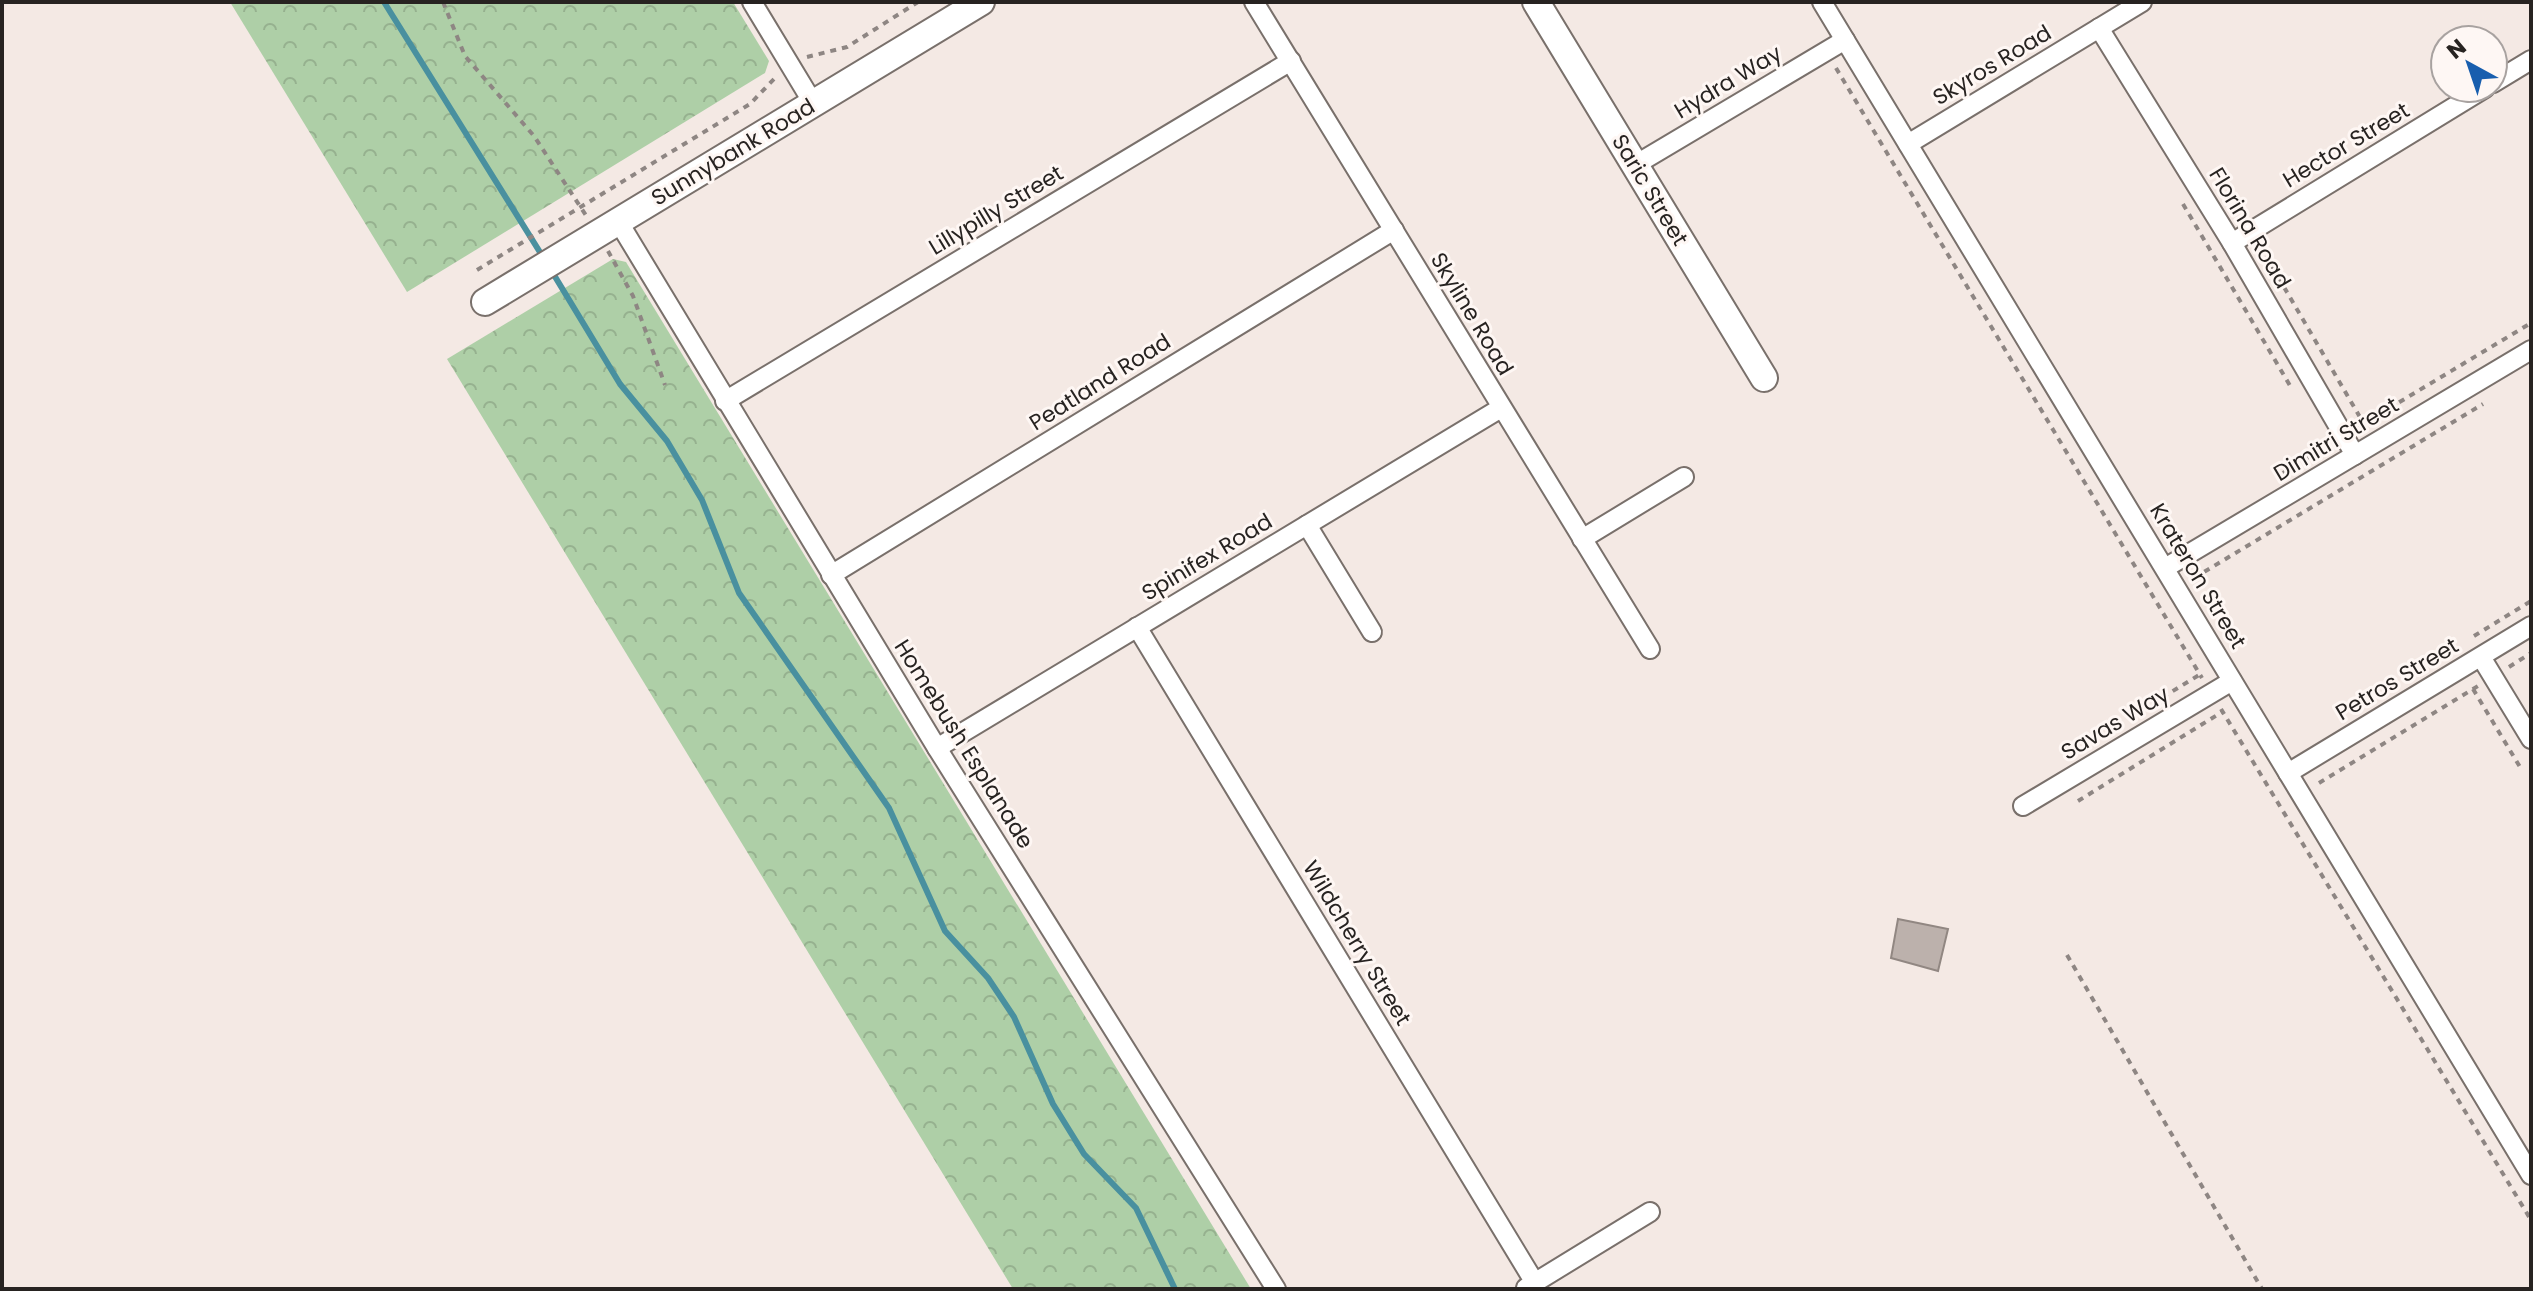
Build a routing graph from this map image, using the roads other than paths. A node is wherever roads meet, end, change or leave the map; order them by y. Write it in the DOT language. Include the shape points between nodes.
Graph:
graph roads {
  1 [pos="752,2"];
  2 [pos="981,2"];
  3 [pos="1254,2"];
  4 [pos="1536,2"];
  5 [pos="1822,2"];
  6 [pos="2142,2"];
  7 [pos="2099,28"];
  8 [pos="1845,40"];
  9 [pos="2531,60"];
  10 [pos="1291,61"];
  11 [pos="2509,73"];
  12 [pos="813,103"];
  13 [pos="2459,104"];
  14 [pos="1908,144"];
  15 [pos="1635,165"];
  16 [pos="608,227"];
  17 [pos="1394,230"];
  18 [pos="2232,243"];
  19 [pos="485,302"];
  20 [pos="2531,350"];
  21 [pos="1764,378"];
  22 [pos="725,401"];
  23 [pos="1501,408"];
  24 [pos="2355,455"];
  25 [pos="1684,477"];
  26 [pos="1307,525"];
  27 [pos="1582,539"];
  28 [pos="2165,568"];
  29 [pos="831,575"];
  30 [pos="2531,626"];
  31 [pos="1137,627"];
  32 [pos="1372,632"];
  33 [pos="1650,649"];
  34 [pos="2481,657"];
  35 [pos="2232,681"];
  36 [pos="2531,739"];
  37 [pos="937,748"];
  38 [pos="2288,773"];
  39 [pos="2023,806"];
  40 [pos="2531,1175"];
  41 [pos="1650,1212"];
  42 [pos="1530,1286"];
  43 [pos="1276,1289"];
  1 -- 12 [label="street"];
  2 -- 12 [label="street, Sunnybank Road"];
  3 -- 10 [label="street, Skyline Road"];
  4 -- 15 [label="street, Saric Street"];
  5 -- 8 [label="street, Krateron Street"];
  6 -- 7 [label="street, Skyros Road"];
  7 -- 14 [label="street, Skyros Road"];
  7 -- 18 [label="street, Florina Road"];
  8 -- 14 [label="street, Krateron Street"];
  8 -- 15 [label="street, Hydra Way"];
  9 -- 11 [label="street"];
  10 -- 17 [label="street, Skyline Road"];
  10 -- 22 [label="street, Lillypilly Street"];
  12 -- 16 [label="street, Sunnybank Road"];
  13 -- 18 [label="street, Hector Street"];
  14 -- 28 [label="street, Krateron Street"];
  15 -- 21 [label="street, Saric Street"];
  16 -- 19 [label="street, Sunnybank Road"];
  16 -- 22 [label="street, Homebush Esplanade"];
  17 -- 23 [label="street, Skyline Road"];
  17 -- 29 [label="street, Peatland Road"];
  18 -- 24 [label="street, Florina Road"];
  20 -- 24 [label="street, Dimitri Street"];
  22 -- 29 [label="street, Homebush Esplanade"];
  23 -- 26 [label="street, Spinifex Road"];
  23 -- 27 [label="street, Skyline Road"];
  24 -- 28 [label="street, Dimitri Street"];
  25 -- 27 [label="street"];
  26 -- 31 [label="street, Spinifex Road"];
  26 -- 32 [label="street"];
  27 -- 33 [label="street, Skyline Road"];
  28 -- 35 [label="street, Krateron Street"];
  29 -- 37 [label="street, Homebush Esplanade"];
  30 -- 34 [label="street, Petros Street"];
  31 -- 37 [label="street, Spinifex Road"];
  31 -- 42 [label="street, Wildcherry Street"];
  34 -- 36 [label="street"];
  34 -- 38 [label="street, Petros Street"];
  35 -- 38 [label="street, Krateron Street"];
  35 -- 39 [label="street, Savas Way"];
  37 -- 43 [label="street, Homebush Esplanade"];
  38 -- 40 [label="street, Krateron Street"];
  41 -- 42 [label="street"];
}
